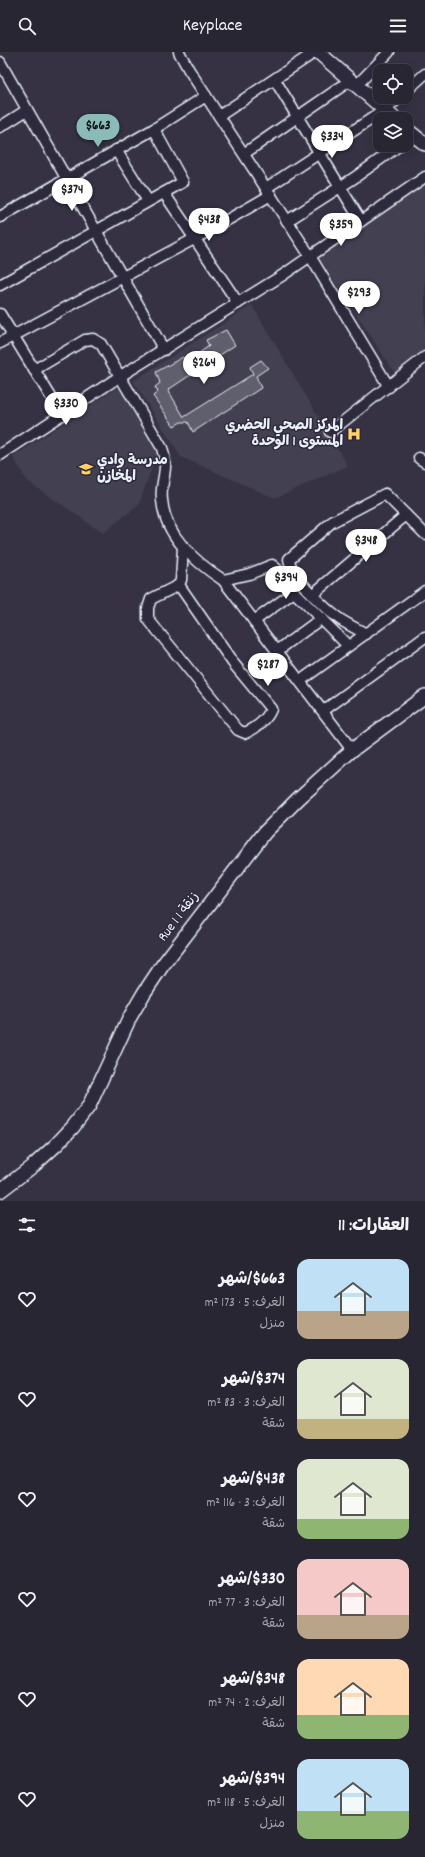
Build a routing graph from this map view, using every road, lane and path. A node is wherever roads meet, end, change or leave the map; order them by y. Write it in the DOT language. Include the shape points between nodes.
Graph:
graph roads {
  1 [pos="179,52"];
  2 [pos="389,52"];
  3 [pos="323,54"];
  4 [pos="0,62"];
  5 [pos="425,74"];
  6 [pos="275,80"];
  7 [pos="354,83"];
  8 [pos="413,85"];
  9 [pos="206,96"];
  10 [pos="392,104"];
  11 [pos="28,110"];
  12 [pos="385,110"];
  13 [pos="219,116"];
  14 [pos="298,118"];
  15 [pos="0,127"];
  16 [pos="154,129"];
  17 [pos="116,150"];
  18 [pos="390,152"];
  19 [pos="244,153"];
  20 [pos="320,153"];
  21 [pos="425,177"];
  22 [pos="65,178"];
  23 [pos="340,187"];
  24 [pos="268,192"];
  25 [pos="164,193"];
  26 [pos="148,201"];
  27 [pos="0,217"];
  28 [pos="287,221"];
  29 [pos="361,221"];
  30 [pos="96,230"];
  31 [pos="194,239"];
  32 [pos="310,256"];
  33 [pos="124,277"];
  34 [pos="0,285"];
  35 [pos="238,303"];
  36 [pos="0,314"];
  37 [pos="13,336"];
  38 [pos="0,343"];
  39 [pos="164,350"];
  40 [pos="425,357"];
  41 [pos="34,370"];
  42 [pos="119,377"];
  43 [pos="389,386"];
  44 [pos="62,415"];
  45 [pos="330,432"];
  46 [pos="0,455"];
  47 [pos="406,515"];
  48 [pos="425,534"];
  49 [pos="183,547"];
  50 [pos="223,580"];
  51 [pos="178,585"];
  52 [pos="425,591"];
  53 [pos="294,592"];
  54 [pos="312,595"];
  55 [pos="322,618"];
  56 [pos="254,621"];
  57 [pos="366,634"];
  58 [pos="425,637"];
  59 [pos="348,646"];
  60 [pos="277,651"];
  61 [pos="300,681"];
  62 [pos="425,696"];
  63 [pos="323,711"];
  64 [pos="352,750"];
  65 [pos="0,1191"];
  1 -- 9 [label="street"];
  2 -- 7 [label="street"];
  3 -- 6 [label="street"];
  3 -- 7 [label="street"];
  4 -- 11 [label="street"];
  5 -- 8 [label="street"];
  6 -- 13 [label="street"];
  6 -- 14 [label="street"];
  7 -- 12 [label="street"];
  7 -- 14 [label="street"];
  9 -- 13 [label="street"];
  9 -- 16 [label="street"];
  10 -- 12 [label="street"];
  11 -- 15 [label="street"];
  11 -- 22 [label="street"];
  12 -- 20 [label="street"];
  13 -- 19 [label="street"];
  14 -- 19 [label="street"];
  14 -- 20 [label="street"];
  16 -- 17 [label="street"];
  16 -- 25 [label="street" via="183,182"];
  17 -- 22 [label="street"];
  17 -- 26 [label="street"];
  18 -- 23 [label="street"];
  19 -- 24 [label="street"];
  20 -- 23 [label="street"];
  20 -- 24 [label="street"];
  21 -- 29 [label="street"];
  22 -- 27 [label="street"];
  22 -- 30 [label="street"];
  23 -- 28 [label="street"];
  23 -- 29 [label="street"];
  24 -- 28 [label="street"];
  24 -- 31 [label="street"];
  25 -- 26 [label="street"];
  25 -- 31 [label="street"];
  26 -- 30 [label="street"];
  28 -- 32 [label="street"];
  29 -- 32 [label="street"];
  30 -- 33 [label="street"];
  30 -- 34 [label="street"];
  31 -- 33 [label="street"];
  31 -- 35 [label="street"];
  32 -- 35 [label="street"];
  32 -- 43 [label="street"];
  33 -- 37 [label="street"];
  33 -- 39 [label="street"];
  35 -- 39 [label="street"];
  36 -- 37 [label="street"];
  37 -- 38 [label="street"];
  37 -- 41 [label="street"];
  39 -- 42 [label="street"];
  40 -- 43 [label="street"];
  41 -- 42 [label="street" via="85,340 94,339 101,344"];
  41 -- 44 [label="street"];
  42 -- 44 [label="street"];
  42 -- 49 [label="street" via="162,448 165,464 162,500 167,524"];
  43 -- 45 [label="street"];
  44 -- 46 [label="street"];
  47 -- 48 [label="street"];
  47 -- 54 [label="street"];
  47 -- 54 [label="street" via="385,494 332,522 292,554 289,566"];
  49 -- 50 [label="street"];
  49 -- 51 [label="street" via="181,580"];
  50 -- 53 [label="street" via="272,565 280,571"];
  50 -- 56 [label="street"];
  51 -- 51 [label="street" via="151,599 148,619 238,730 245,733 269,715 271,710 233,664"];
  52 -- 57 [label="street"];
  53 -- 55 [label="street"];
  53 -- 56 [label="street"];
  54 -- 57 [label="street" via="340,620"];
  55 -- 59 [label="street"];
  55 -- 60 [label="street"];
  56 -- 60 [label="street"];
  57 -- 59 [label="street"];
  58 -- 63 [label="street"];
  59 -- 61 [label="street"];
  60 -- 61 [label="street"];
  61 -- 63 [label="street"];
  62 -- 64 [label="street, Rue 1 زنقة 1"];
  63 -- 64 [label="street"];
  64 -- 65 [label="street, Rue 1 زنقة 1" via="265,832 162,966 130,1017 89,1106 73,1127 34,1165"];
}
